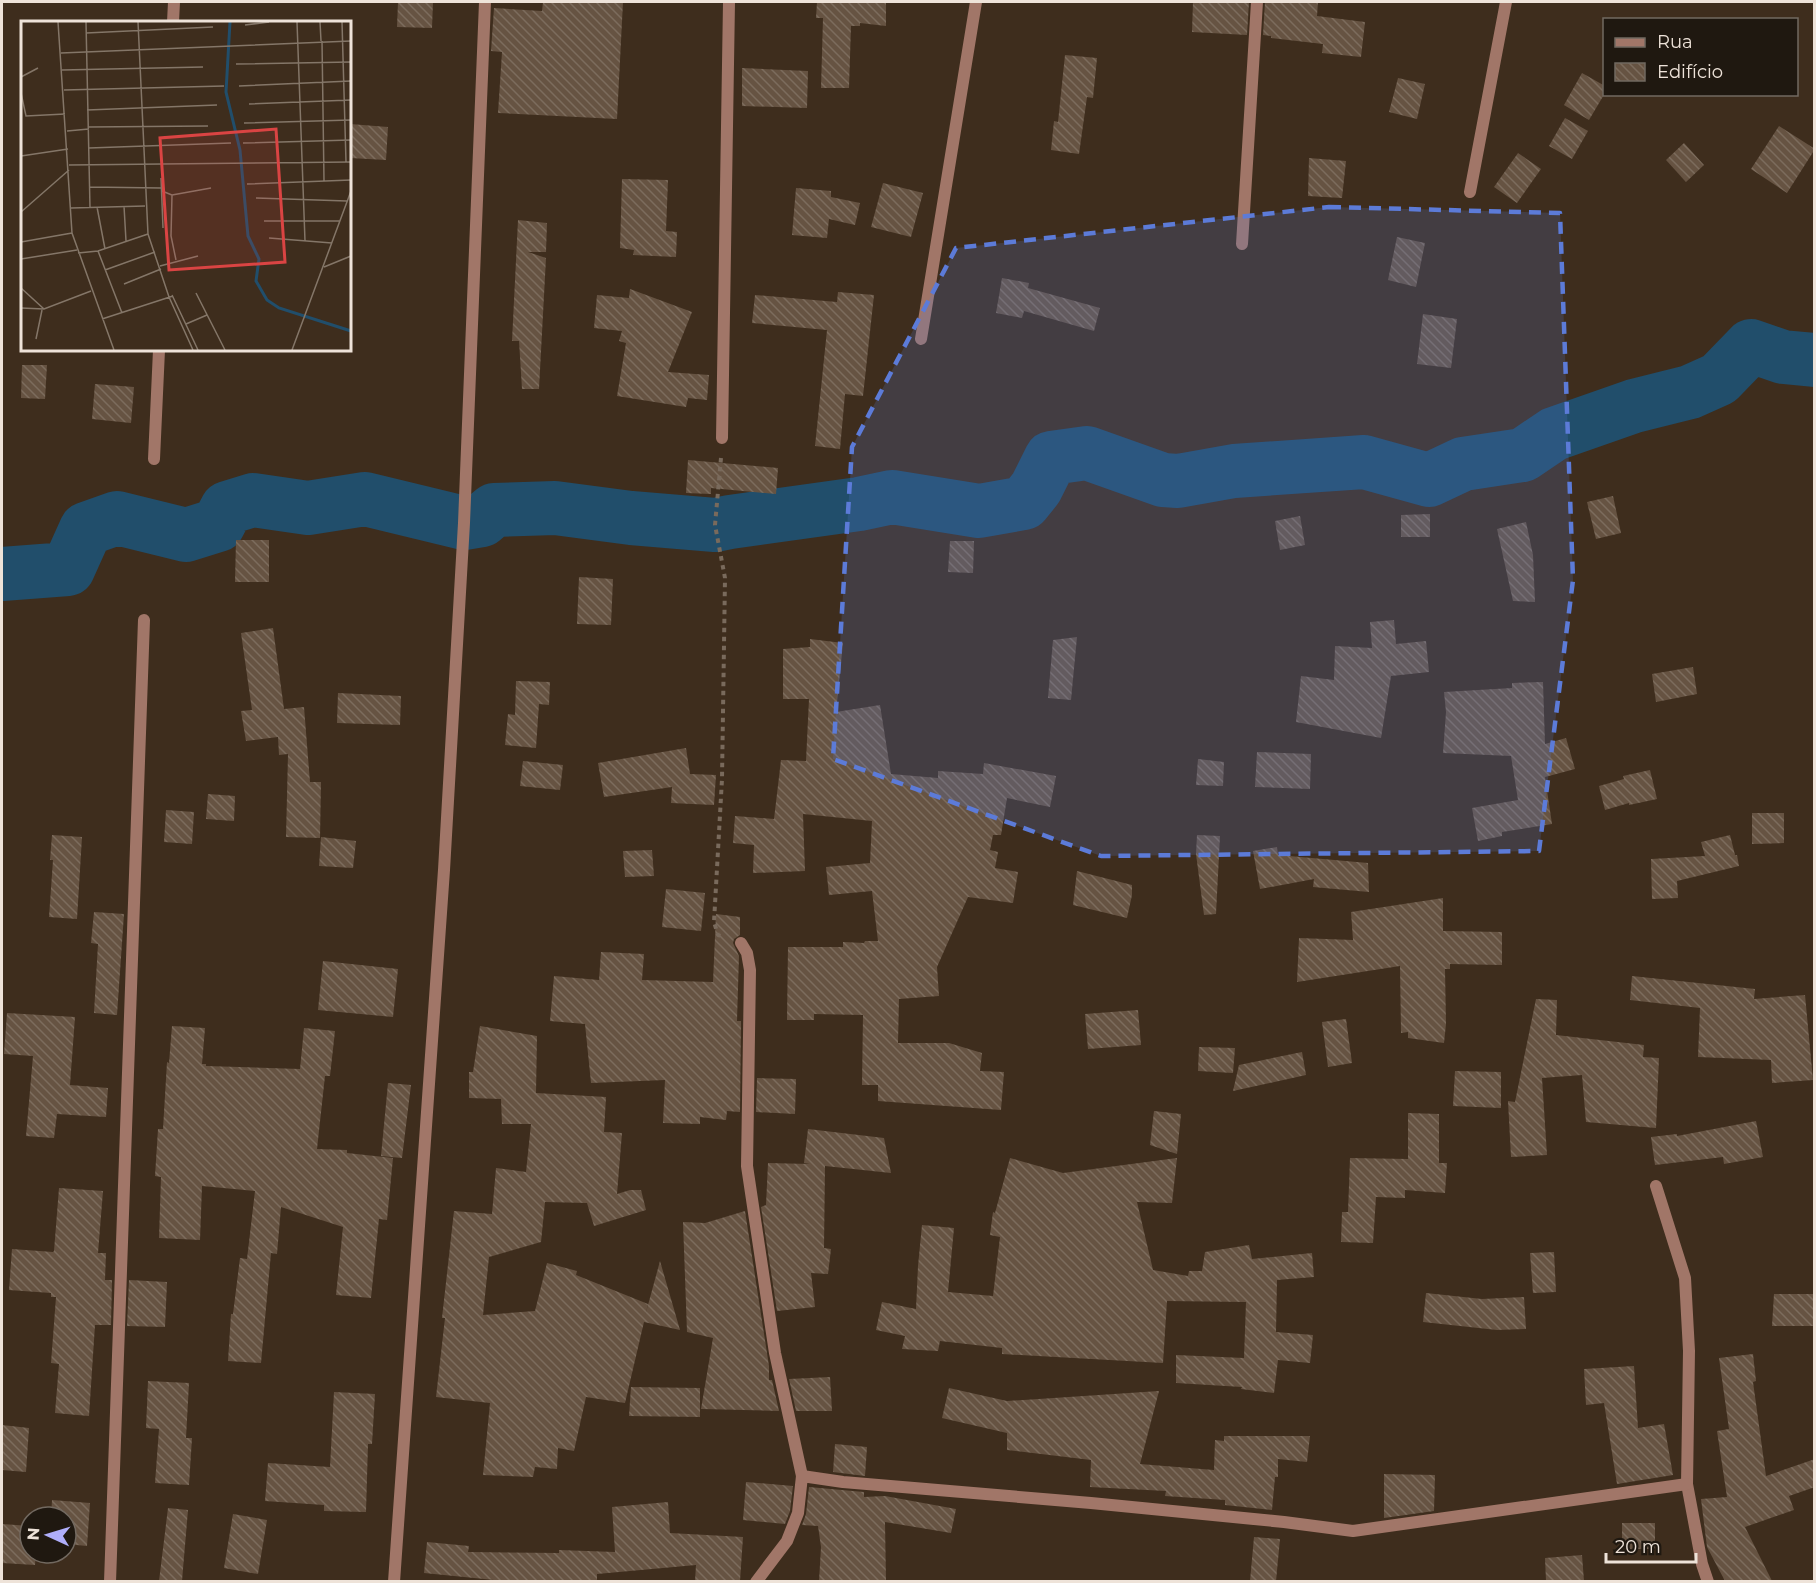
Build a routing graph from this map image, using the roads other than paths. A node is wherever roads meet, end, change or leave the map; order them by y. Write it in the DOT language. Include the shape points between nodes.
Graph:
graph roads {
  1 [pos="174,2"];
  2 [pos="485,2"];
  3 [pos="729,2"];
  4 [pos="976,2"];
  5 [pos="1257,2"];
  6 [pos="1506,2"];
  7 [pos="173,21"];
  8 [pos="1470,192"];
  9 [pos="1242,244"];
  10 [pos="921,339"];
  11 [pos="159,351"];
  12 [pos="722,438"];
  13 [pos="154,459"];
  14 [pos="144,620"];
  15 [pos="741,943"];
  16 [pos="1656,1186"];
  17 [pos="801,1476"];
  18 [pos="1687,1484"];
  19 [pos="110,1581"];
  20 [pos="394,1581"];
  21 [pos="756,1581"];
  22 [pos="1708,1581"];
  1 -- 7 [label="street"];
  2 -- 20 [label="street" via="464,534"];
  3 -- 12 [label="street"];
  4 -- 10 [label="street"];
  5 -- 9 [label="street"];
  6 -- 8 [label="street"];
  11 -- 13 [label="street"];
  14 -- 19 [label="street"];
  15 -- 17 [label="street" via="750,970 747,1166 775,1353"];
  16 -- 18 [label="street" via="1685,1278 1689,1351"];
  17 -- 18 [label="street" via="1353,1531"];
  17 -- 21 [label="street" via="798,1513 787,1540"];
  18 -- 22 [label="street"];
}
